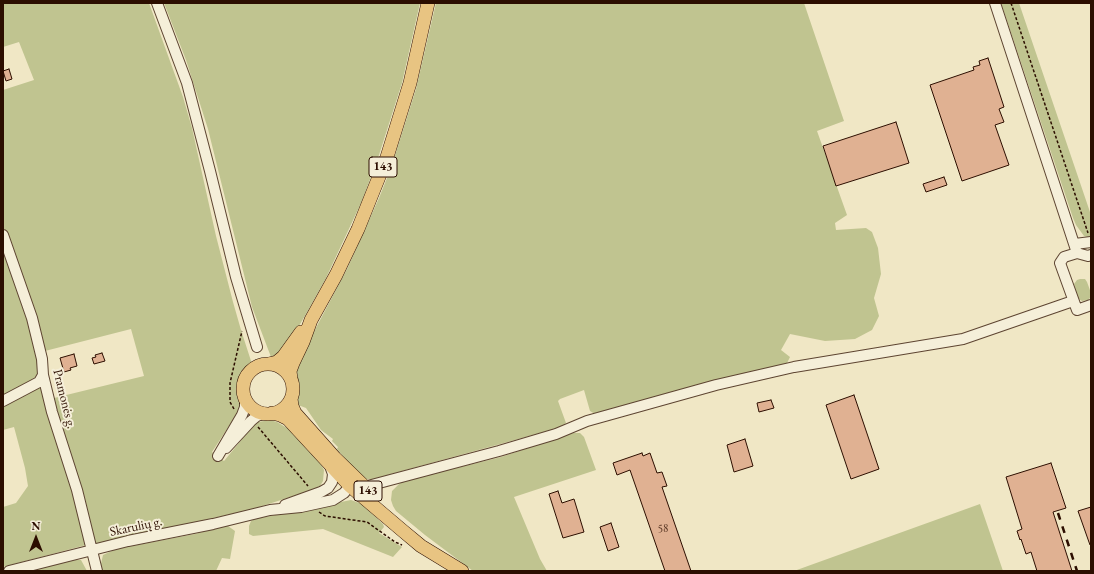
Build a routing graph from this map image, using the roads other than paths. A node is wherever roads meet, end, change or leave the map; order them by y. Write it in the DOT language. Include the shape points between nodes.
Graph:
graph roads {
  1 [pos="157,3"];
  2 [pos="428,3"];
  3 [pos="996,3"];
  4 [pos="3,235"];
  5 [pos="1090,238"];
  6 [pos="1076,248"];
  7 [pos="1090,259"];
  8 [pos="1073,301"];
  9 [pos="1091,305"];
  10 [pos="311,320"];
  11 [pos="257,347"];
  12 [pos="269,364"];
  13 [pos="43,375"];
  14 [pos="291,379"];
  15 [pos="245,398"];
  16 [pos="291,398"];
  17 [pos="3,401"];
  18 [pos="268,413"];
  19 [pos="330,466"];
  20 [pos="350,472"];
  21 [pos="350,486"];
  22 [pos="364,486"];
  23 [pos="270,510"];
  24 [pos="93,550"];
  25 [pos="462,570"];
  26 [pos="9,571"];
  27 [pos="97,571"];
  1 -- 11 [label="street" via="190,97 236,277"];
  2 -- 10 [label="main road, 143" via="410,83 382,169 347,252"];
  3 -- 6 [label="street"];
  4 -- 13 [label="street, Pramonės g." via="32,318 42,359"];
  5 -- 6 [label="street"];
  6 -- 7 [label="street"];
  6 -- 8 [label="street" via="1060,263"];
  8 -- 9 [label="street" via="1077,310"];
  8 -- 22 [label="street" via="963,339 794,367 716,385 587,421 556,434 498,451"];
  10 -- 12 [label="main road, 143" via="283,357"];
  10 -- 14 [label="main road, 143" via="290,371"];
  12 -- 14 [label="main road" via="282,368"];
  12 -- 15 [label="main road, 143" via="256,367 246,377"];
  13 -- 17 [label="street" via="39,382"];
  13 -- 24 [label="street, Pramonės g."];
  14 -- 16 [label="main road, 143"];
  15 -- 18 [label="main road, 143" via="253,408"];
  15 -- 18 [label="street" via="242,415 218,456 251,421"];
  16 -- 18 [label="main road" via="283,408"];
  16 -- 20 [label="main road, 143" via="295,413"];
  18 -- 19 [label="main road, 143" via="288,419"];
  19 -- 21 [label="main road, 143"];
  19 -- 23 [label="street, Skarulių g." via="333,474 328,488"];
  20 -- 21 [label="street"];
  20 -- 22 [label="main road, 143"];
  21 -- 23 [label="street, Skarulių g." via="333,500"];
  21 -- 25 [label="main road, 143" via="422,546"];
  22 -- 25 [label="main road, 143"];
  23 -- 24 [label="street, Skarulių g."];
  24 -- 26 [label="street, Skarulių g."];
  24 -- 27 [label="street, Pramonės g."];
}
